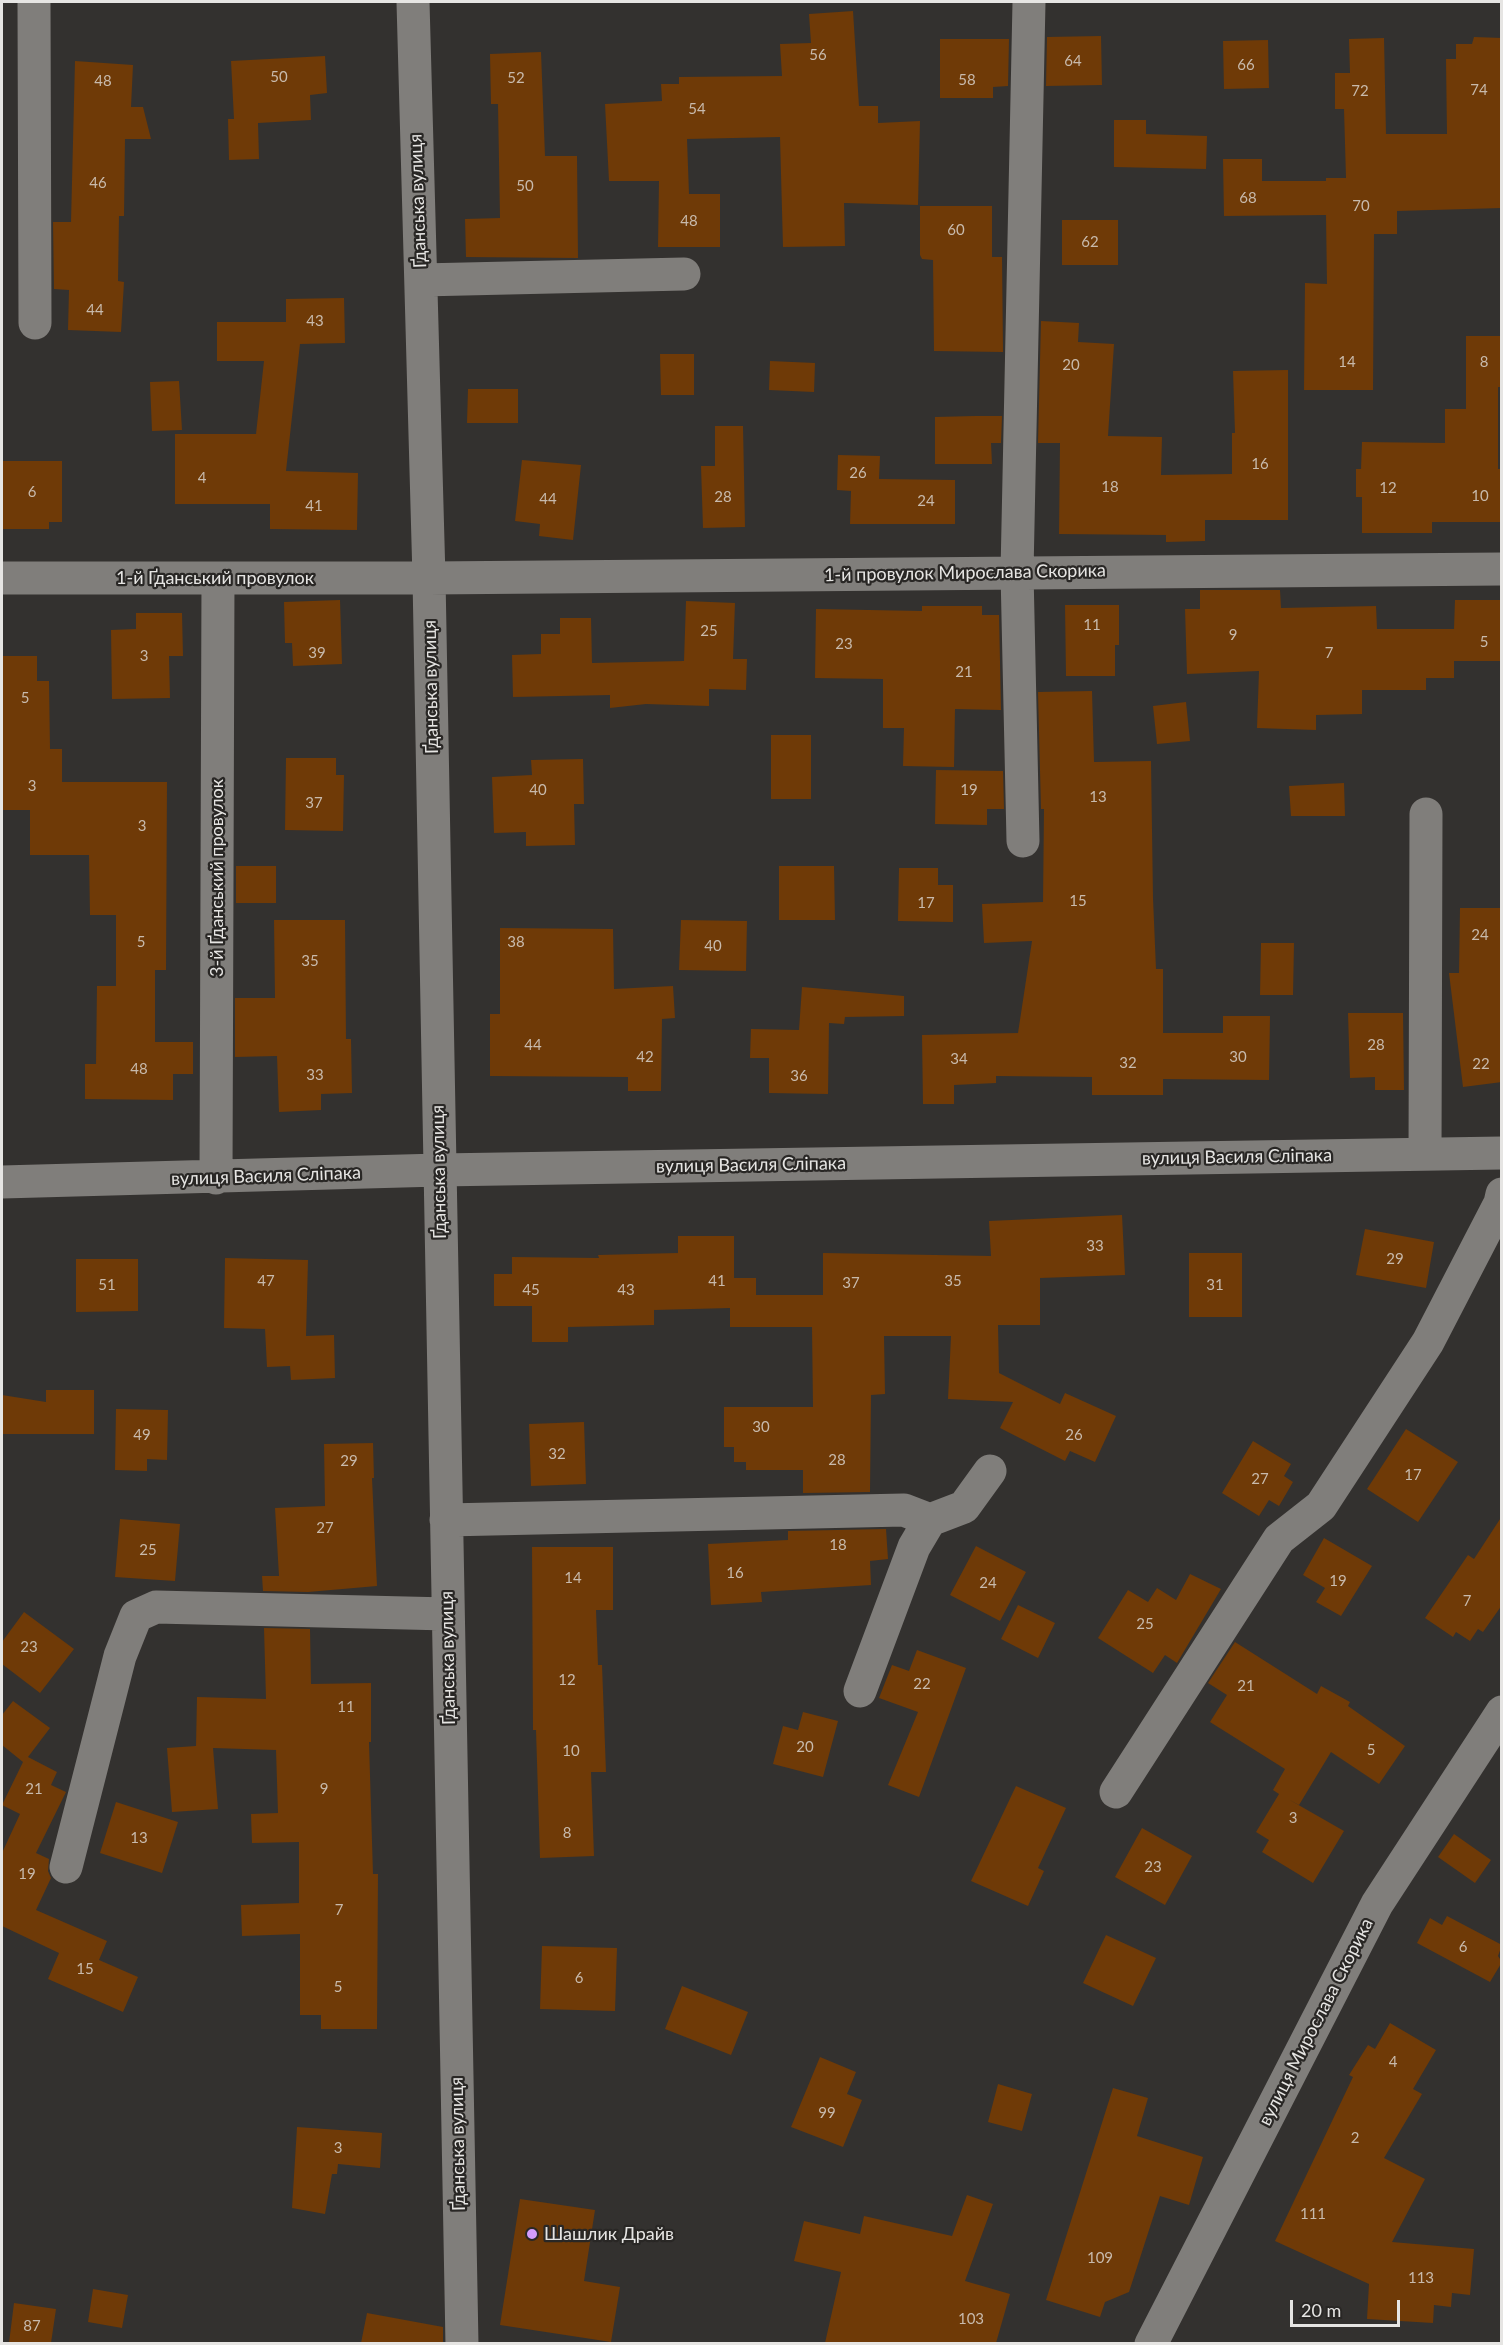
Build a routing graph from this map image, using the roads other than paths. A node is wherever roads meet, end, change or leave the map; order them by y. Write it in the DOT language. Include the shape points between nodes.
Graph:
graph roads {
  1 [pos="34,2"];
  2 [pos="413,2"];
  3 [pos="1029,2"];
  4 [pos="684,274"];
  5 [pos="421,280"];
  6 [pos="35,323"];
  7 [pos="1502,569"];
  8 [pos="1017,572"];
  9 [pos="2,578"];
  10 [pos="218,578"];
  11 [pos="429,578"];
  12 [pos="1426,814"];
  13 [pos="1023,841"];
  14 [pos="1502,1153"];
  15 [pos="1425,1154"];
  16 [pos="439,1170"];
  17 [pos="216,1178"];
  18 [pos="2,1182"];
  19 [pos="1502,1194"];
  20 [pos="990,1471"];
  21 [pos="446,1520"];
  22 [pos="930,1520"];
  23 [pos="447,1614"];
  24 [pos="860,1692"];
  25 [pos="1502,1712"];
  26 [pos="1116,1792"];
  27 [pos="66,1868"];
  28 [pos="462,2343"];
  29 [pos="1151,2343"];
  1 -- 6 [label="street"];
  2 -- 5 [label="street, Ґданська вулиця"];
  3 -- 8 [label="street"];
  4 -- 5 [label="street"];
  5 -- 11 [label="street, Ґданська вулиця"];
  7 -- 8 [label="street, 1-й провулок Мирослава Скорика"];
  8 -- 11 [label="street, 1-й провулок Мирослава Скорика"];
  8 -- 13 [label="street"];
  9 -- 10 [label="street, 1-й Ґданський провулок"];
  10 -- 11 [label="street, 1-й Ґданський провулок"];
  10 -- 17 [label="street, 3-й Ґданський провулок"];
  11 -- 16 [label="street, Ґданська вулиця"];
  12 -- 15 [label="street"];
  14 -- 15 [label="street, вулиця Василя Сліпака"];
  15 -- 16 [label="street, вулиця Василя Сліпака"];
  16 -- 17 [label="street, вулиця Василя Сліпака"];
  16 -- 21 [label="street, Ґданська вулиця"];
  17 -- 18 [label="street, вулиця Василя Сліпака"];
  19 -- 26 [label="street" via="1428,1342 1321,1506 1279,1539"];
  20 -- 22 [label="street" via="964,1507"];
  21 -- 22 [label="street" via="903,1510"];
  21 -- 23 [label="street, Ґданська вулиця"];
  22 -- 24 [label="street" via="914,1547"];
  23 -- 27 [label="street" via="156,1607 136,1616 120,1656"];
  23 -- 28 [label="street, Ґданська вулиця"];
  25 -- 29 [label="street, вулиця Мирослава Скорика" via="1377,1904"];
}
